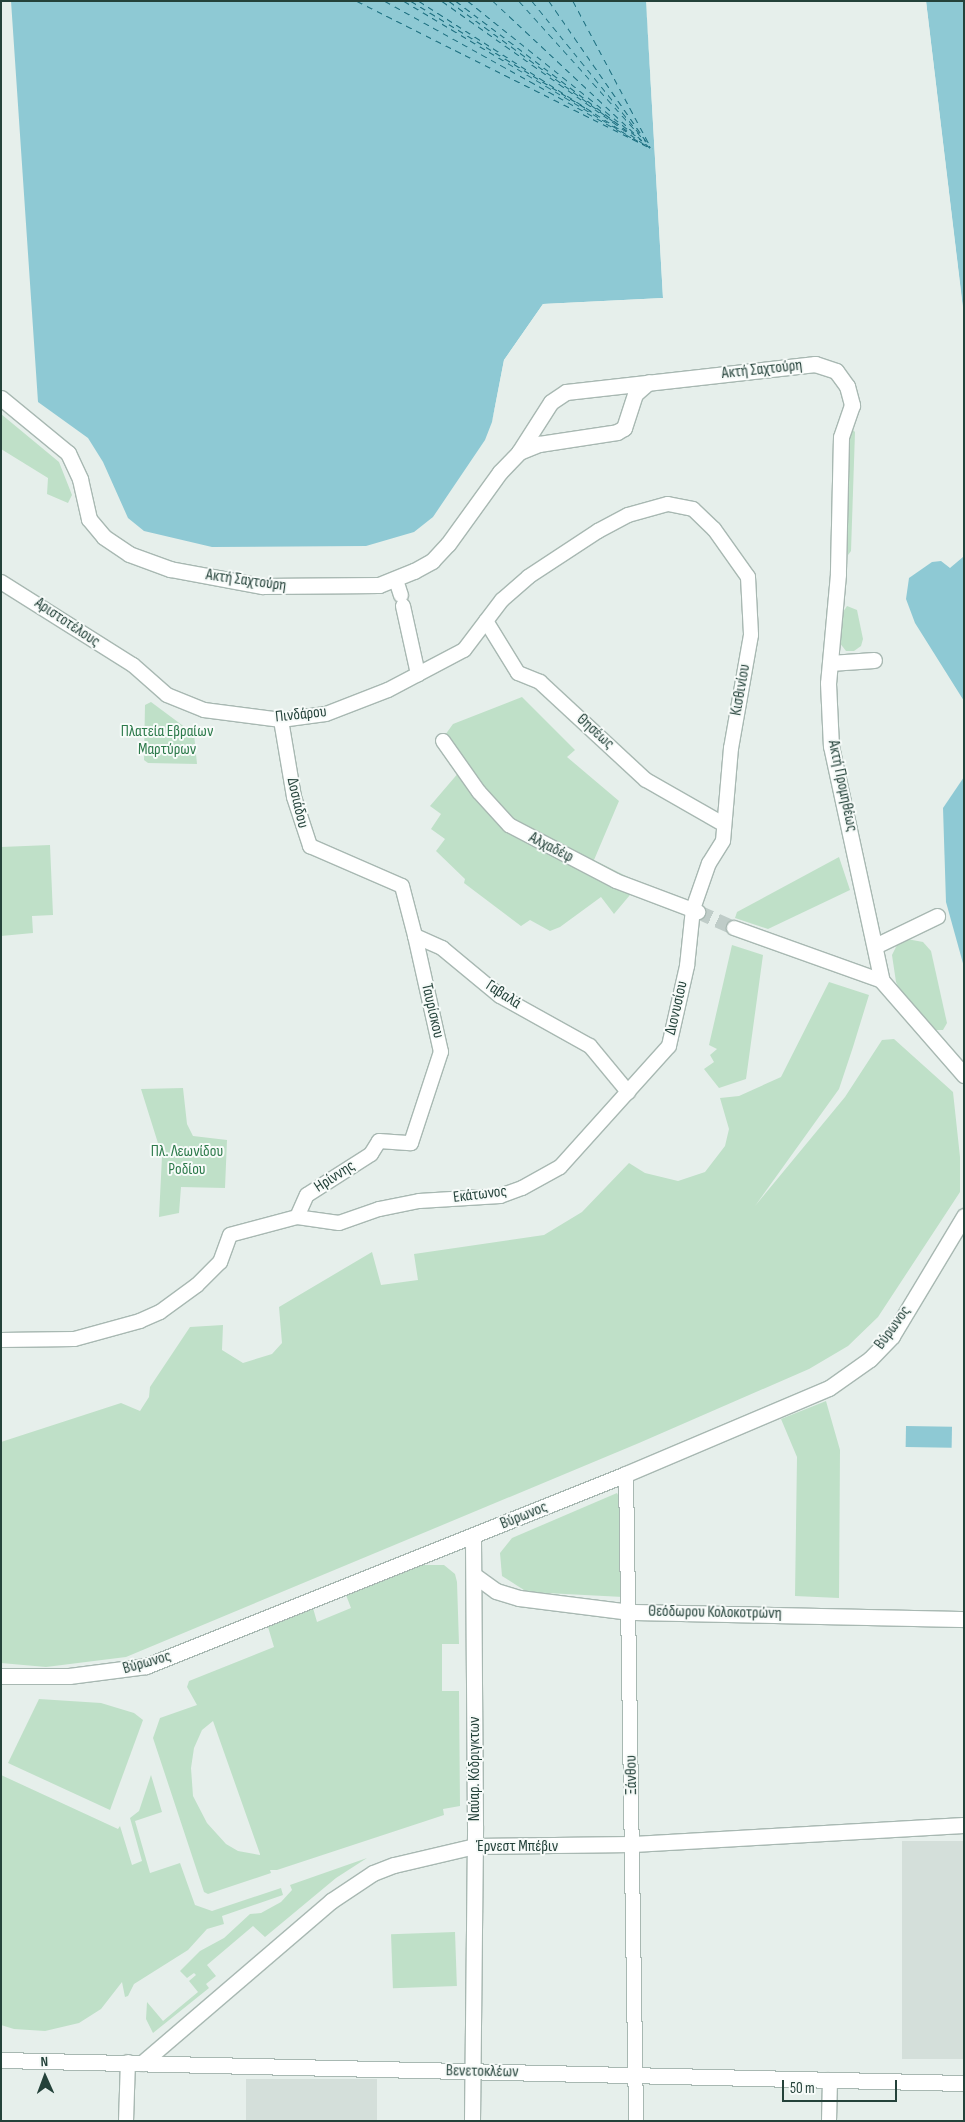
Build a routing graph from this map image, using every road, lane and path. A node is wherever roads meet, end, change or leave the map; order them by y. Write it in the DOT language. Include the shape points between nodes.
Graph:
graph roads {
  1 [pos="649,382"];
  2 [pos="1,398"];
  3 [pos="852,405"];
  4 [pos="519,452"];
  5 [pos="668,504"];
  6 [pos="396,580"];
  7 [pos="1,582"];
  8 [pos="486,621"];
  9 [pos="874,660"];
  10 [pos="830,663"];
  11 [pos="133,665"];
  12 [pos="418,674"];
  13 [pos="281,720"];
  14 [pos="443,741"];
  15 [pos="723,824"];
  16 [pos="696,910"];
  17 [pos="937,916"];
  18 [pos="734,928"];
  19 [pos="415,936"];
  20 [pos="875,946"];
  21 [pos="882,981"];
  22 [pos="964,1075"];
  23 [pos="628,1092"];
  24 [pos="379,1142"];
  25 [pos="964,1216"];
  26 [pos="297,1217"];
  27 [pos="1,1340"];
  28 [pos="626,1474"];
  29 [pos="473,1536"];
  30 [pos="474,1575"];
  31 [pos="630,1612"];
  32 [pos="964,1619"];
  33 [pos="1,1676"];
  34 [pos="964,1825"];
  35 [pos="632,1844"];
  36 [pos="475,1846"];
  37 [pos="1,2060"];
  38 [pos="135,2062"];
  39 [pos="472,2071"];
  40 [pos="635,2075"];
  41 [pos="830,2080"];
  42 [pos="964,2083"];
  43 [pos="126,2121"];
  44 [pos="472,2121"];
  45 [pos="636,2121"];
  46 [pos="829,2121"];
  1 -- 3 [label="street, Ακτή Σαχτούρη" via="814,364 836,371"];
  1 -- 4 [label="street, Ακτή Σαχτούρη" via="576,390 558,396"];
  1 -- 4 [label="street, Ακτή Σαχτούρη" via="631,401 624,428 617,432 539,444"];
  2 -- 6 [label="street, Ακτή Σαχτούρη" via="68,453 80,479 89,519 104,537 129,554 170,569 278,588 378,585"];
  3 -- 10 [label="street, Ακτή Προμηθέως" via="841,437 838,574"];
  4 -- 6 [label="street, Ακτή Σαχτούρη" via="432,561"];
  5 -- 8 [label="street, Πινδάρου" via="628,515 598,531 528,577 502,600"];
  5 -- 15 [label="street, Κισθινίου" via="693,509 714,529 748,577 751,634"];
  6 -- 12 [label="street"];
  7 -- 11 [label="street, Αριστοτέλους"];
  8 -- 12 [label="street, Πινδάρου" via="464,650"];
  8 -- 15 [label="street, Θησέως" via="518,674 540,682 646,780"];
  9 -- 10 [label="street"];
  10 -- 20 [label="street, Ακτή Προμηθέως" via="831,746"];
  11 -- 13 [label="street, Πινδάρου" via="167,695 204,710"];
  12 -- 13 [label="street, Πινδάρου" via="326,714"];
  13 -- 19 [label="street, Δοσιάδου" via="294,797 310,846 402,886"];
  14 -- 16 [label="street, Αλχαδέφ" via="479,792 509,825 616,882"];
  15 -- 16 [label="street, Κισθινίου" via="723,841 709,863"];
  16 -- 23 [label="street, Διονυσίου" via="669,1046"];
  17 -- 20 [label="street"];
  18 -- 21 [label="street"];
  19 -- 23 [label="street, Γαβαλά" via="442,948 500,996 590,1046"];
  19 -- 24 [label="street, Ταυρίσκου" via="441,1052 411,1143"];
  20 -- 21 [label="street, Ακτή Προμηθέως"];
  21 -- 22 [label="street, Ακτή Προμηθέως"];
  23 -- 26 [label="street, Εκάτωνος" via="560,1167 522,1188 500,1196 419,1202 379,1209 339,1223"];
  24 -- 26 [label="street, Ηρίννης" via="371,1154 307,1195"];
  25 -- 28 [label="street, Βύρωνος" via="892,1336 870,1359 829,1388"];
  26 -- 27 [label="street" via="230,1235 220,1262 197,1285 160,1312 140,1322 74,1339"];
  28 -- 29 [label="street, Βύρωνος"];
  28 -- 31 [label="street, Ξάνθου"];
  29 -- 30 [label="street, Ναύαρ. Κόδριγκτων"];
  29 -- 33 [label="street, Βύρωνος" via="146,1666 79,1675"];
  30 -- 31 [label="street, Θεόδωρου Κολοκοτρώνη" via="496,1591 519,1598"];
  30 -- 36 [label="street, Ναύαρ. Κόδριγκτων"];
  31 -- 32 [label="street, Θεόδωρου Κολοκοτρώνη"];
  31 -- 35 [label="street, Ξάνθου"];
  34 -- 35 [label="street, Έρνεστ Μπέβιν"];
  35 -- 36 [label="street, Έρνεστ Μπέβιν"];
  35 -- 40 [label="street, Ξάνθου"];
  36 -- 38 [label="street, Έρνεστ Μπέβιν" via="394,1865 350,1887"];
  36 -- 39 [label="street, Ναύαρ. Κόδριγκτων"];
  37 -- 38 [label="street, Βενετοκλέων"];
  38 -- 39 [label="street, Βενετοκλέων"];
  38 -- 43 [label="street"];
  39 -- 40 [label="street, Βενετοκλέων"];
  39 -- 44 [label="street, Ναύαρ. Κόδριγκτων"];
  40 -- 41 [label="street, Βενετοκλέων"];
  40 -- 45 [label="street, Ξάνθου"];
  41 -- 42 [label="street, Βενετοκλέων"];
  41 -- 46 [label="street"];
}
